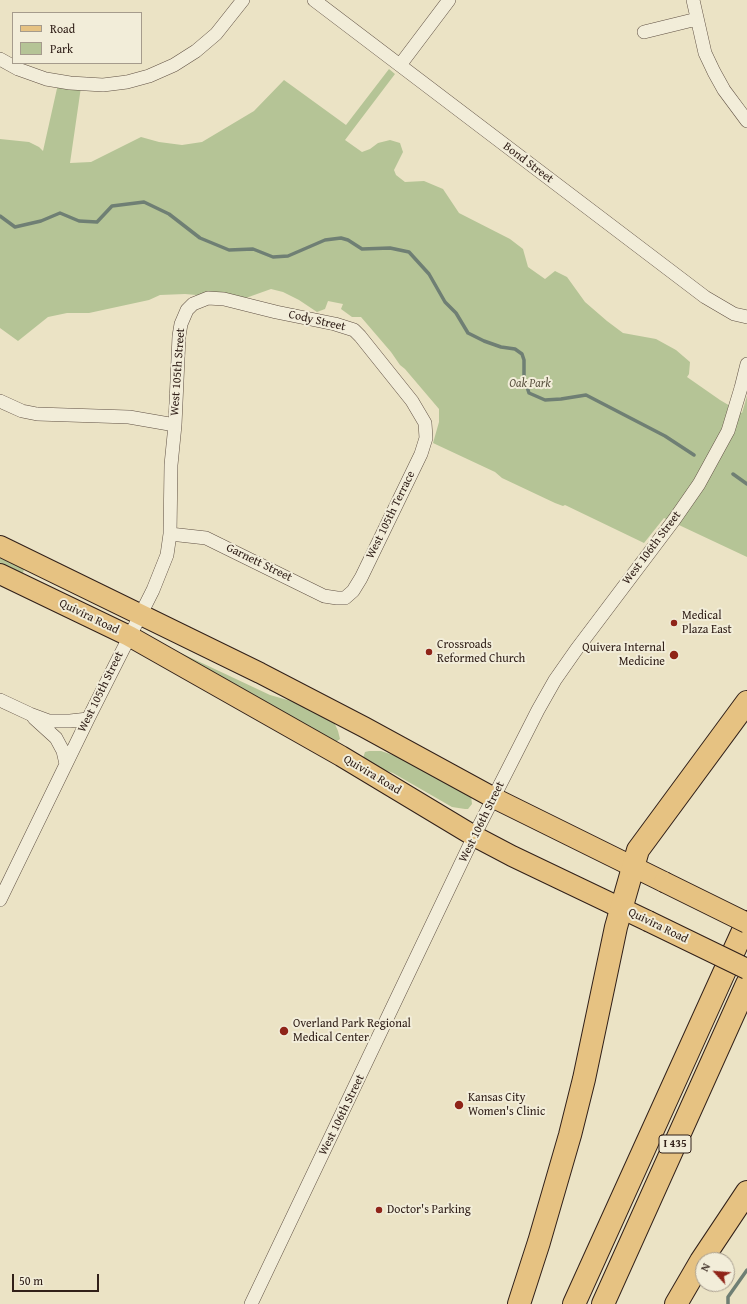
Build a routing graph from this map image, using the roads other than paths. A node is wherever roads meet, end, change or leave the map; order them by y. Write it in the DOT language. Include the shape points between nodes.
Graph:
graph roads {
  1 [pos="243,0"];
  2 [pos="314,0"];
  3 [pos="449,0"];
  4 [pos="693,0"];
  5 [pos="697,19"];
  6 [pos="644,32"];
  7 [pos="0,59"];
  8 [pos="400,65"];
  9 [pos="747,121"];
  10 [pos="187,310"];
  11 [pos="747,317"];
  12 [pos="747,364"];
  13 [pos="0,401"];
  14 [pos="175,425"];
  15 [pos="426,428"];
  16 [pos="170,534"];
  17 [pos="0,546"];
  18 [pos="0,574"];
  19 [pos="345,598"];
  20 [pos="140,614"];
  21 [pos="129,636"];
  22 [pos="0,700"];
  23 [pos="747,702"];
  24 [pos="30,714"];
  25 [pos="88,719"];
  26 [pos="66,764"];
  27 [pos="494,798"];
  28 [pos="474,836"];
  29 [pos="634,867"];
  30 [pos="0,900"];
  31 [pos="621,908"];
  32 [pos="747,923"];
  33 [pos="747,969"];
  34 [pos="747,984"];
  35 [pos="747,1192"];
  36 [pos="251,1304"];
  37 [pos="519,1304"];
  38 [pos="574,1304"];
  39 [pos="602,1304"];
  40 [pos="676,1304"];
  1 -- 7 [label="street" via="216,34 196,51 174,65 127,82 103,85 46,79"];
  2 -- 8 [label="street, Bond Street"];
  3 -- 8 [label="street"];
  4 -- 5 [label="street"];
  5 -- 6 [label="street"];
  5 -- 9 [label="street" via="705,52 714,72"];
  8 -- 11 [label="street, Bond Street" via="705,297 734,314"];
  10 -- 14 [label="street, West 105th Street" via="179,336"];
  10 -- 15 [label="street, Cody Street" via="193,304 208,298 224,298 354,330 412,401"];
  12 -- 27 [label="street, West 106th Street" via="728,431 699,484 555,680"];
  13 -- 14 [label="street" via="22,411 37,414 129,417"];
  14 -- 16 [label="street, West 105th Street" via="171,465"];
  15 -- 19 [label="street, West 105th Terrace" via="426,438 414,468 361,578"];
  16 -- 19 [label="street, Garnett Street" via="206,538 324,596"];
  16 -- 20 [label="street, West 105th Street" via="167,555"];
  17 -- 20 [label="main road, Quivira Road"];
  18 -- 21 [label="main road, Quivira Road"];
  20 -- 21 [label="street, West 105th Street"];
  20 -- 27 [label="main road, Quivira Road" via="364,727"];
  21 -- 25 [label="street, West 105th Street"];
  21 -- 28 [label="main road, Quivira Road" via="341,756"];
  22 -- 24 [label="street"];
  23 -- 29 [label="highway" via="638,850"];
  24 -- 25 [label="street" via="49,721"];
  24 -- 26 [label="street" via="56,738"];
  25 -- 26 [label="street, West 105th Street"];
  26 -- 30 [label="street, West 105th Street"];
  27 -- 28 [label="street, West 106th Street"];
  27 -- 29 [label="main road, Quivira Road"];
  28 -- 31 [label="main road, Quivira Road"];
  28 -- 36 [label="street, West 106th Street"];
  29 -- 31 [label="highway"];
  29 -- 32 [label="main road, Quivira Road, bridge"];
  31 -- 33 [label="main road, Quivira Road, bridge"];
  31 -- 37 [label="highway" via="570,1135"];
  32 -- 38 [label="highway, I 435"];
  34 -- 39 [label="highway, I 435"];
  35 -- 40 [label="highway"];
}
